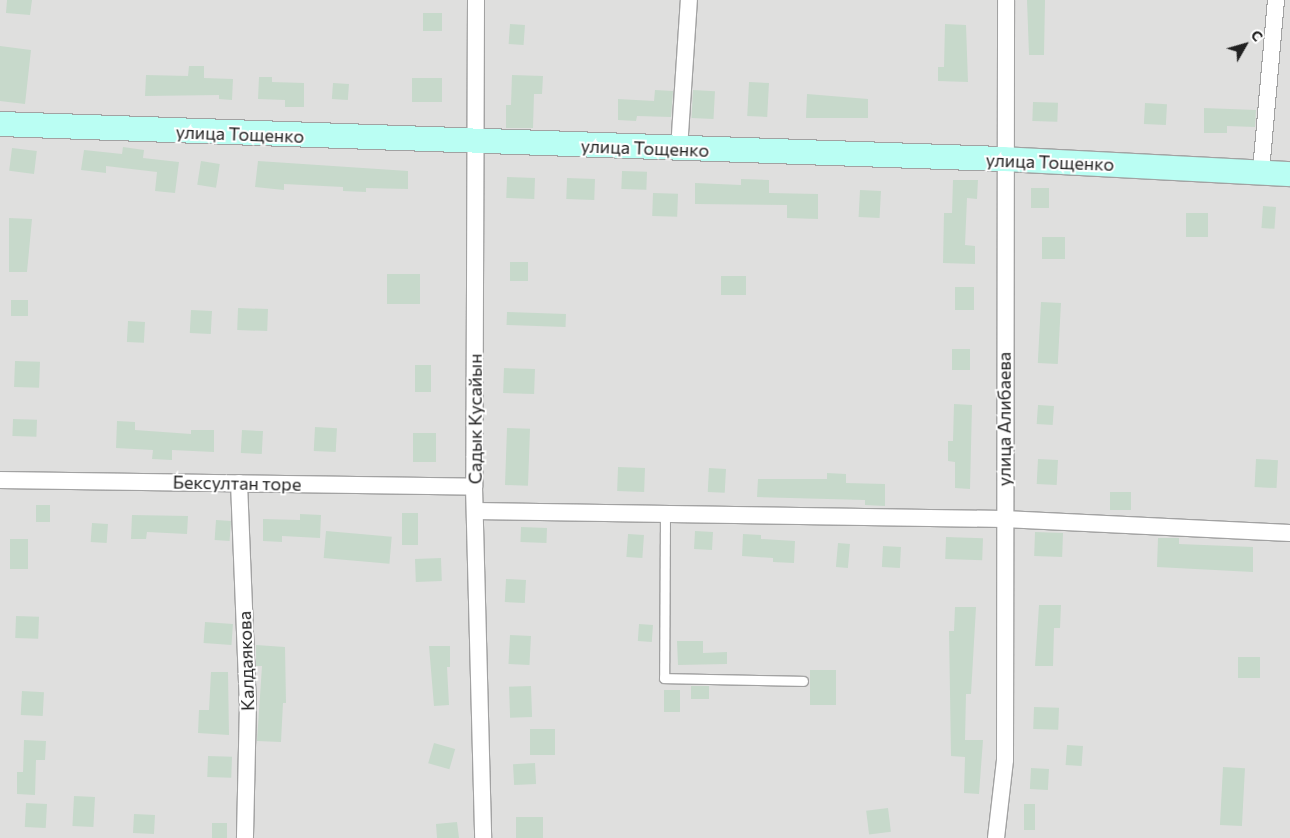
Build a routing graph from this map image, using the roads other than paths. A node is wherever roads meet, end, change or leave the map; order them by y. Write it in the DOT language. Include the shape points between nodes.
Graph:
graph roads {
  1 [pos="476,0"];
  2 [pos="688,0"];
  3 [pos="1006,0"];
  4 [pos="1276,0"];
  5 [pos="0,124"];
  6 [pos="477,143"];
  7 [pos="679,149"];
  8 [pos="1003,159"];
  9 [pos="1261,171"];
  10 [pos="1290,174"];
  11 [pos="0,480"];
  12 [pos="239,483"];
  13 [pos="474,487"];
  14 [pos="475,511"];
  15 [pos="665,514"];
  16 [pos="1004,519"];
  17 [pos="1290,533"];
  18 [pos="803,681"];
  19 [pos="245,838"];
  20 [pos="484,838"];
  21 [pos="996,838"];
  1 -- 6 [label="street, Садык Кусайын"];
  2 -- 7 [label="street"];
  3 -- 8 [label="street, улица Алибаева"];
  4 -- 9 [label="street"];
  5 -- 6 [label="street, улица Тощенко"];
  6 -- 7 [label="street, улица Тощенко"];
  6 -- 13 [label="street, Садык Кусайын"];
  7 -- 8 [label="street, улица Тощенко"];
  8 -- 9 [label="street, улица Тощенко"];
  8 -- 16 [label="street, улица Алибаева"];
  9 -- 10 [label="street, улица Тощенко"];
  11 -- 12 [label="street, Бексултан торе"];
  12 -- 13 [label="street, Бексултан торе"];
  12 -- 19 [label="street, Калдаякова" via="248,703"];
  13 -- 14 [label="street, Садык Кусайын"];
  14 -- 15 [label="street"];
  14 -- 20 [label="street, Садык Кусайын"];
  15 -- 16 [label="street"];
  15 -- 18 [label="lane" via="664,678"];
  16 -- 17 [label="street"];
  16 -- 21 [label="street, улица Алибаева" via="1005,760"];
}
